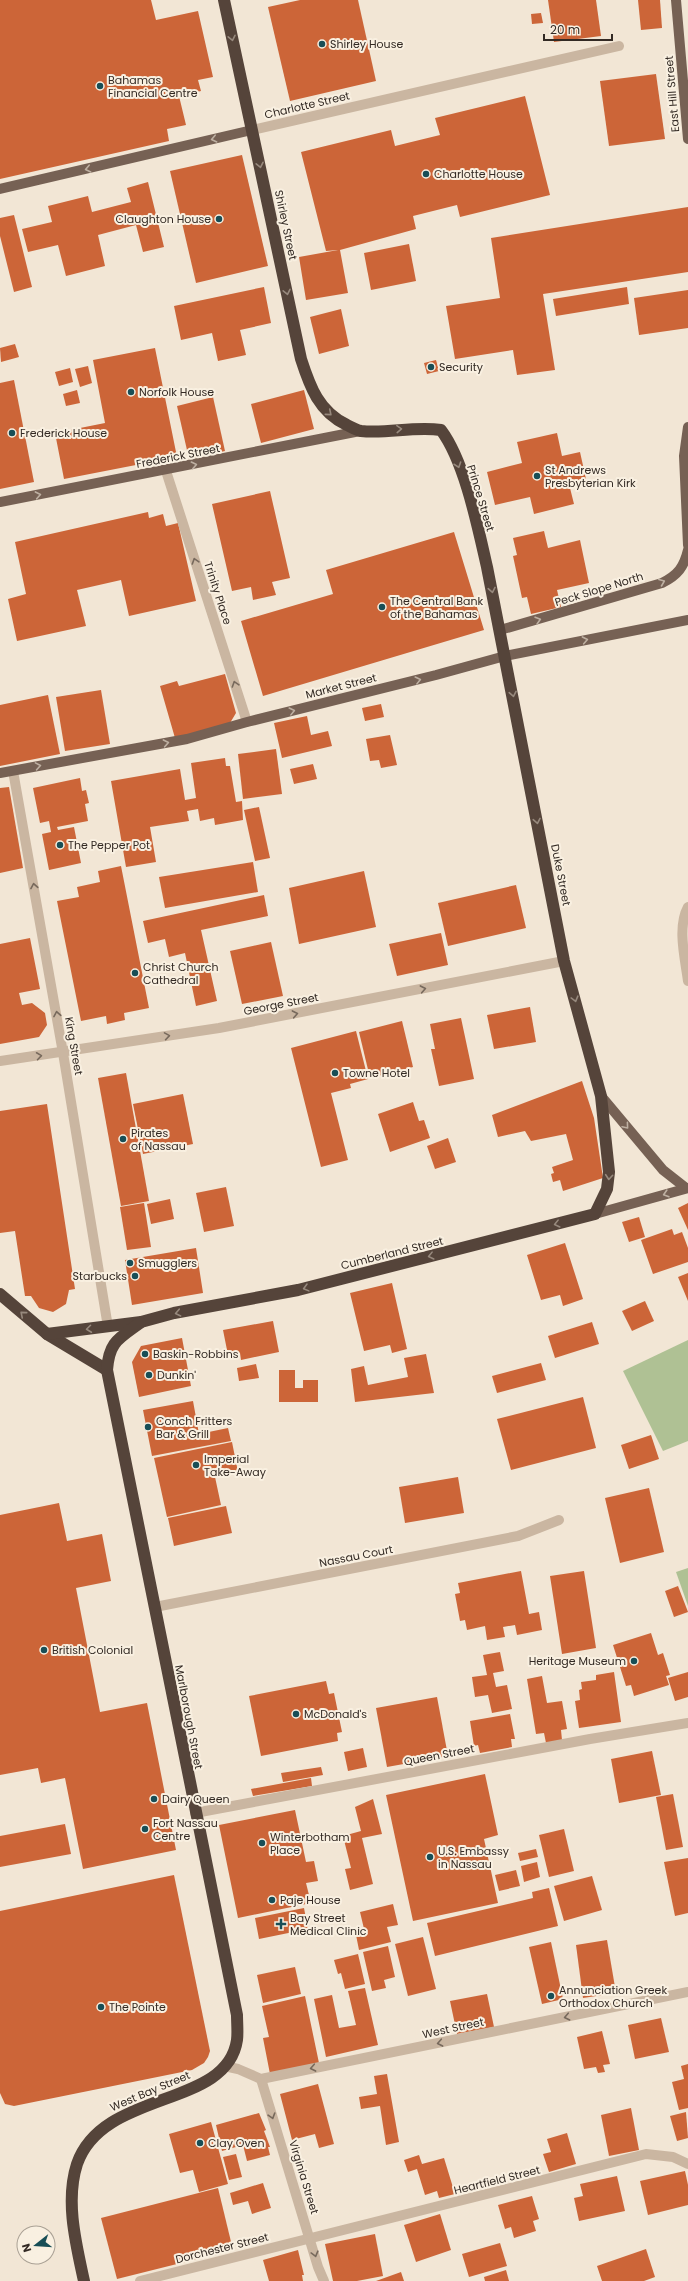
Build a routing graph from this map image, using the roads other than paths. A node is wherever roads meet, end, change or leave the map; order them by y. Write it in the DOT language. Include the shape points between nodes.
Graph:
graph roads {
  1 [pos="224,0"];
  2 [pos="676,0"];
  3 [pos="619,46"];
  4 [pos="252,130"];
  5 [pos="688,139"];
  6 [pos="0,189"];
  7 [pos="688,427"];
  8 [pos="360,431"];
  9 [pos="166,471"];
  10 [pos="0,502"];
  11 [pos="688,545"];
  12 [pos="688,550"];
  13 [pos="688,620"];
  14 [pos="500,630"];
  15 [pos="505,656"];
  16 [pos="248,722"];
  17 [pos="13,771"];
  18 [pos="0,774"];
  19 [pos="688,907"];
  20 [pos="564,961"];
  21 [pos="688,981"];
  22 [pos="63,1052"];
  23 [pos="0,1061"];
  24 [pos="601,1096"];
  25 [pos="687,1188"];
  26 [pos="595,1214"];
  27 [pos="0,1294"];
  28 [pos="141,1322"];
  29 [pos="108,1327"];
  30 [pos="46,1334"];
  31 [pos="107,1370"];
  32 [pos="559,1520"];
  33 [pos="155,1607"];
  34 [pos="688,1723"];
  35 [pos="194,1813"];
  36 [pos="688,1992"];
  37 [pos="224,2066"];
  38 [pos="261,2079"];
  39 [pos="688,2164"];
  40 [pos="311,2239"];
  41 [pos="84,2281"];
  42 [pos="140,2281"];
  43 [pos="324,2281"];
  1 -- 4 [label="highway, Shirley Street, one-way"];
  2 -- 5 [label="main road, East Hill Street"];
  3 -- 4 [label="street, Charlotte Street"];
  4 -- 6 [label="main road, Charlotte Street, one-way"];
  4 -- 8 [label="highway, Shirley Street, one-way" via="310,388 325,411"];
  7 -- 11 [label="main road" via="684,456"];
  9 -- 8 [label="main road, Frederick Street, one-way"];
  8 -- 14 [label="highway, Prince Street, one-way" via="430,428 441,430 453,450 472,506"];
  10 -- 9 [label="main road, Frederick Street, one-way"];
  16 -- 9 [label="street, Trinity Place, one-way"];
  14 -- 12 [label="main road, Peck Slope North, one-way" via="662,583 676,576 685,564"];
  15 -- 13 [label="main road, Market Street, one-way"];
  14 -- 15 [label="highway, Prince Street"];
  16 -- 15 [label="main road, Market Street, one-way"];
  15 -- 20 [label="highway, Duke Street, one-way"];
  17 -- 16 [label="main road, Market Street, one-way" via="187,739"];
  17 -- 18 [label="main road, Market Street"];
  22 -- 17 [label="street, King Street, one-way"];
  19 -- 21 [label="street" via="684,914 683,945"];
  22 -- 20 [label="street, George Street, one-way" via="219,1028"];
  20 -- 24 [label="highway, Duke Street, one-way"];
  23 -- 22 [label="street, George Street, one-way"];
  22 -- 29 [label="street, King Street"];
  24 -- 25 [label="main road, Duke Street, one-way" via="663,1170"];
  24 -- 26 [label="highway, Duke Street, one-way" via="609,1172 607,1189"];
  25 -- 26 [label="main road, Cumberland Street, one-way"];
  26 -- 28 [label="highway, Cumberland Street, one-way" via="298,1290 174,1313"];
  30 -- 27 [label="highway, one-way"];
  28 -- 29 [label="highway, Cumberland Street"];
  28 -- 31 [label="highway, Cumberland Street" via="114,1341 108,1355"];
  29 -- 30 [label="highway, Cumberland Street, one-way"];
  30 -- 31 [label="highway"];
  31 -- 33 [label="highway, Marlborough Street"];
  32 -- 33 [label="street, Nassau Court" via="518,1536"];
  33 -- 35 [label="highway, Marlborough Street"];
  34 -- 35 [label="street, Queen Street"];
  35 -- 37 [label="highway, Marlborough Street" via="237,2015 237,2041"];
  36 -- 38 [label="street, West Street, one-way"];
  37 -- 38 [label="street" via="245,2071"];
  37 -- 41 [label="highway, West Bay Street" via="197,2086 106,2124 87,2143 77,2165 72,2218"];
  38 -- 40 [label="street, Virginia Street, one-way"];
  39 -- 40 [label="street, Heartfield Street" via="673,2157 646,2154"];
  40 -- 42 [label="street, Dorchester Street"];
  40 -- 43 [label="street, Virginia Street, one-way"];
}
